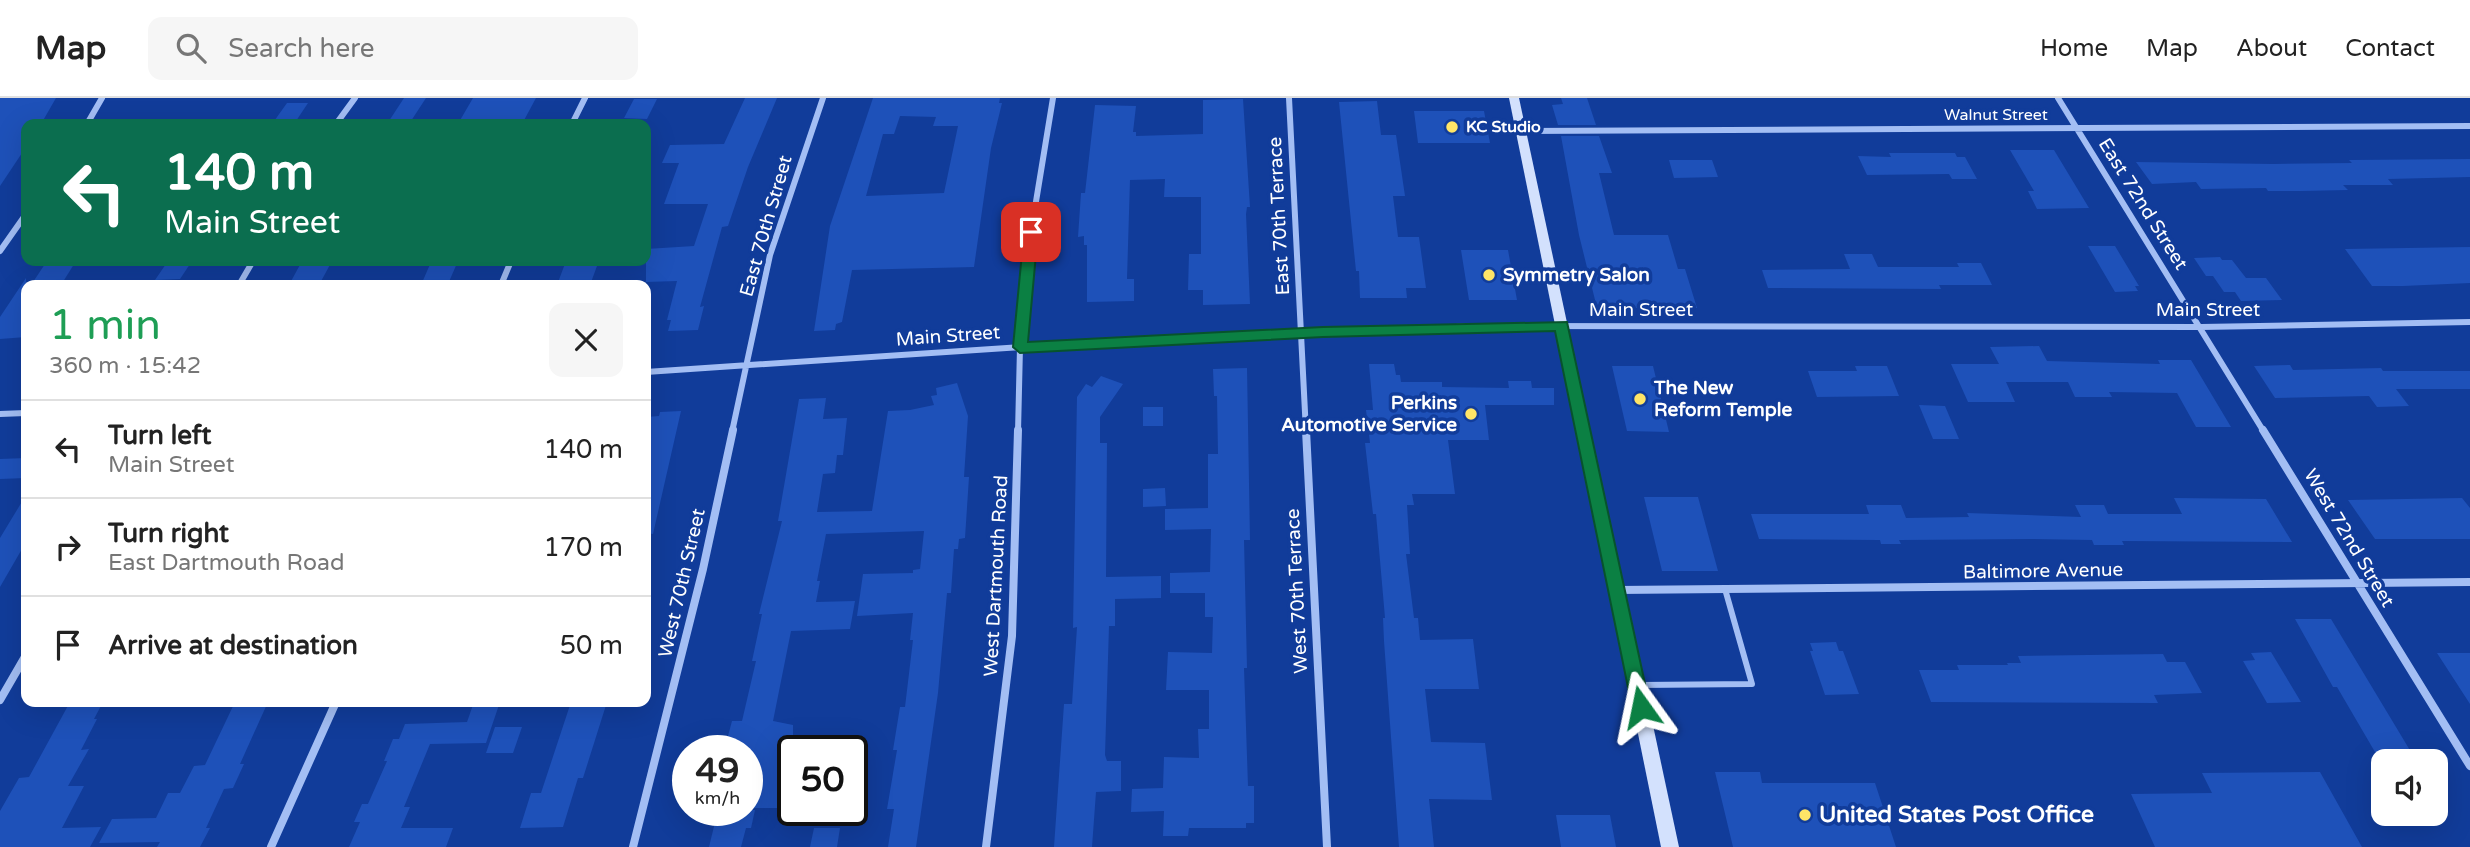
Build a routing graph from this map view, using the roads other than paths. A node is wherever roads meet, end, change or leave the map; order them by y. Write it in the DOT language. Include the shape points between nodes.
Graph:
graph roads {
  1 [pos="102,98"];
  2 [pos="355,98"];
  3 [pos="586,98"];
  4 [pos="823,98"];
  5 [pos="1053,98"];
  6 [pos="1289,98"];
  7 [pos="1514,98"];
  8 [pos="2058,98"];
  9 [pos="90,119"];
  10 [pos="340,119"];
  11 [pos="575,119"];
  12 [pos="2470,126"];
  13 [pos="2077,129"];
  14 [pos="1521,131"];
  15 [pos="21,221"];
  16 [pos="0,251"];
  17 [pos="2470,322"];
  18 [pos="1562,326"];
  19 [pos="2201,327"];
  20 [pos="1300,333"];
  21 [pos="1020,347"];
  22 [pos="747,366"];
  23 [pos="651,372"];
  24 [pos="21,413"];
  25 [pos="0,414"];
  26 [pos="2470,582"];
  27 [pos="2358,584"];
  28 [pos="1725,589"];
  29 [pos="1617,590"];
  30 [pos="21,664"];
  31 [pos="1637,685"];
  32 [pos="0,700"];
  33 [pos="334,707"];
  34 [pos="2470,766"];
  35 [pos="271,847"];
  36 [pos="633,847"];
  37 [pos="986,847"];
  38 [pos="1327,847"];
  39 [pos="1670,847"];
  1 -- 9 [label="street"];
  2 -- 10 [label="street"];
  3 -- 11 [label="street"];
  4 -- 22 [label="street, East 70th Street" via="770,255"];
  5 -- 21 [label="street, West Dartmouth Road" via="1031,232"];
  6 -- 20 [label="street, East 70th Terrace"];
  7 -- 14 [label="main road"];
  8 -- 13 [label="street, East 72nd Street"];
  12 -- 13 [label="street, Walnut Street"];
  13 -- 14 [label="street, Walnut Street"];
  13 -- 19 [label="street, East 72nd Street"];
  14 -- 18 [label="main road"];
  15 -- 16 [label="street"];
  17 -- 19 [label="street, Main Street"];
  18 -- 19 [label="street, Main Street"];
  18 -- 20 [label="street, Main Street"];
  18 -- 29 [label="main road"];
  19 -- 27 [label="street, West 72nd Street"];
  20 -- 21 [label="street, Main Street"];
  20 -- 38 [label="street, West 70th Terrace"];
  21 -- 22 [label="street, Main Street"];
  21 -- 37 [label="street, West Dartmouth Road" via="1012,636"];
  22 -- 23 [label="street, Main Street"];
  22 -- 36 [label="street, West 70th Street" via="703,569"];
  24 -- 25 [label="street"];
  26 -- 27 [label="street, Baltimore Avenue"];
  27 -- 28 [label="street, Baltimore Avenue"];
  27 -- 34 [label="street, West 72nd Street"];
  28 -- 29 [label="street, Baltimore Avenue"];
  28 -- 31 [label="lane" via="1752,684"];
  29 -- 31 [label="main road"];
  30 -- 32 [label="street"];
  31 -- 39 [label="main road"];
  33 -- 35 [label="street"];
}
